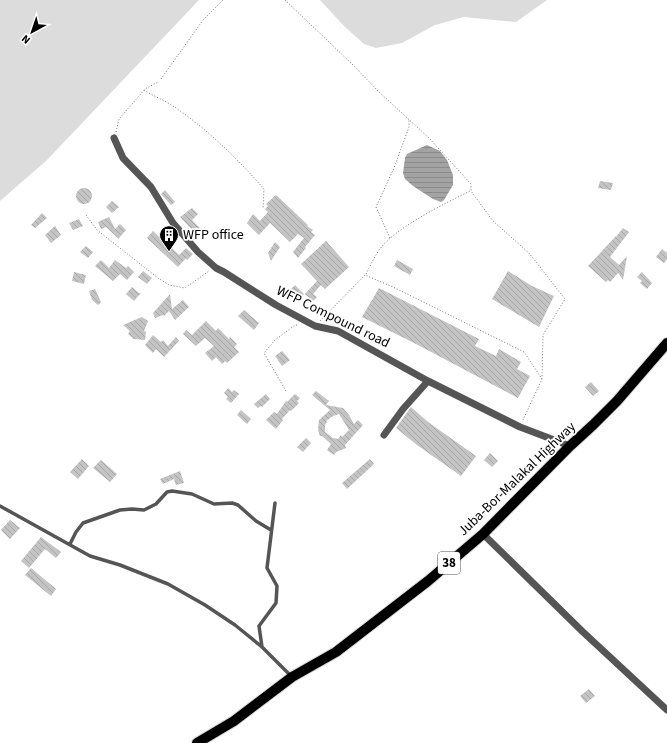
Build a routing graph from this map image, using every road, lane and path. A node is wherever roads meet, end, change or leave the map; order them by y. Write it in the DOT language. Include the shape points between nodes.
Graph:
graph roads {
  1 [pos="223,0"];
  2 [pos="285,0"];
  3 [pos="161,79"];
  4 [pos="158,82"];
  5 [pos="144,90"];
  6 [pos="408,119"];
  7 [pos="114,139"];
  8 [pos="471,191"];
  9 [pos="263,209"];
  10 [pos="86,215"];
  11 [pos="390,239"];
  12 [pos="216,268"];
  13 [pos="365,275"];
  14 [pos="302,326"];
  15 [pos="315,326"];
  16 [pos="667,343"];
  17 [pos="542,379"];
  18 [pos="428,381"];
  19 [pos="286,391"];
  20 [pos="520,426"];
  21 [pos="384,435"];
  22 [pos="570,446"];
  23 [pos="275,503"];
  24 [pos="0,506"];
  25 [pos="271,530"];
  26 [pos="483,534"];
  27 [pos="70,544"];
  28 [pos="262,647"];
  29 [pos="292,676"];
  30 [pos="667,710"];
  31 [pos="197,743"];
  1 -- 3 [label="path" via="203,20"];
  2 -- 6 [label="path"];
  4 -- 5 [label="path"];
  5 -- 7 [label="path" via="118,119"];
  5 -- 9 [label="path" via="192,119 229,152 264,189"];
  6 -- 8 [label="path" via="471,184"];
  6 -- 11 [label="path" via="409,127 376,207"];
  7 -- 12 [label="street, WFP Compound road" via="123,158 151,187 173,223"];
  8 -- 11 [label="path" via="438,208"];
  8 -- 17 [label="path" via="493,221 529,253 565,299 543,335"];
  10 -- 12 [label="path" via="97,230 169,285 185,288"];
  11 -- 13 [label="path" via="380,249"];
  12 -- 15 [label="street, WFP Compound road"];
  13 -- 15 [label="path"];
  13 -- 17 [label="path" via="524,352"];
  14 -- 19 [label="path" via="295,325 264,352"];
  15 -- 18 [label="street, WFP Compound road" via="338,331"];
  16 -- 22 [label="main road, Juba-Bor-Malakal Highway / 38" via="618,400"];
  17 -- 20 [label="path"];
  18 -- 20 [label="street, WFP Compound road"];
  18 -- 21 [label="street"];
  20 -- 22 [label="street, WFP Compound road"];
  22 -- 26 [label="main road, Juba-Bor-Malakal Highway / 38"];
  23 -- 25 [label="lane"];
  24 -- 27 [label="lane"];
  25 -- 27 [label="lane" via="238,505 214,504 192,494 172,491 144,510 120,510 83,523"];
  25 -- 28 [label="lane" via="267,568 276,586 276,603 258,626"];
  26 -- 29 [label="main road, Juba-Bor-Malakal Highway / 38" via="428,581 336,652"];
  26 -- 30 [label="street"];
  27 -- 28 [label="lane" via="90,556 168,584 235,625"];
  28 -- 29 [label="lane"];
  29 -- 31 [label="main road, Juba-Bor-Malakal Highway / 38" via="234,721"];
}
